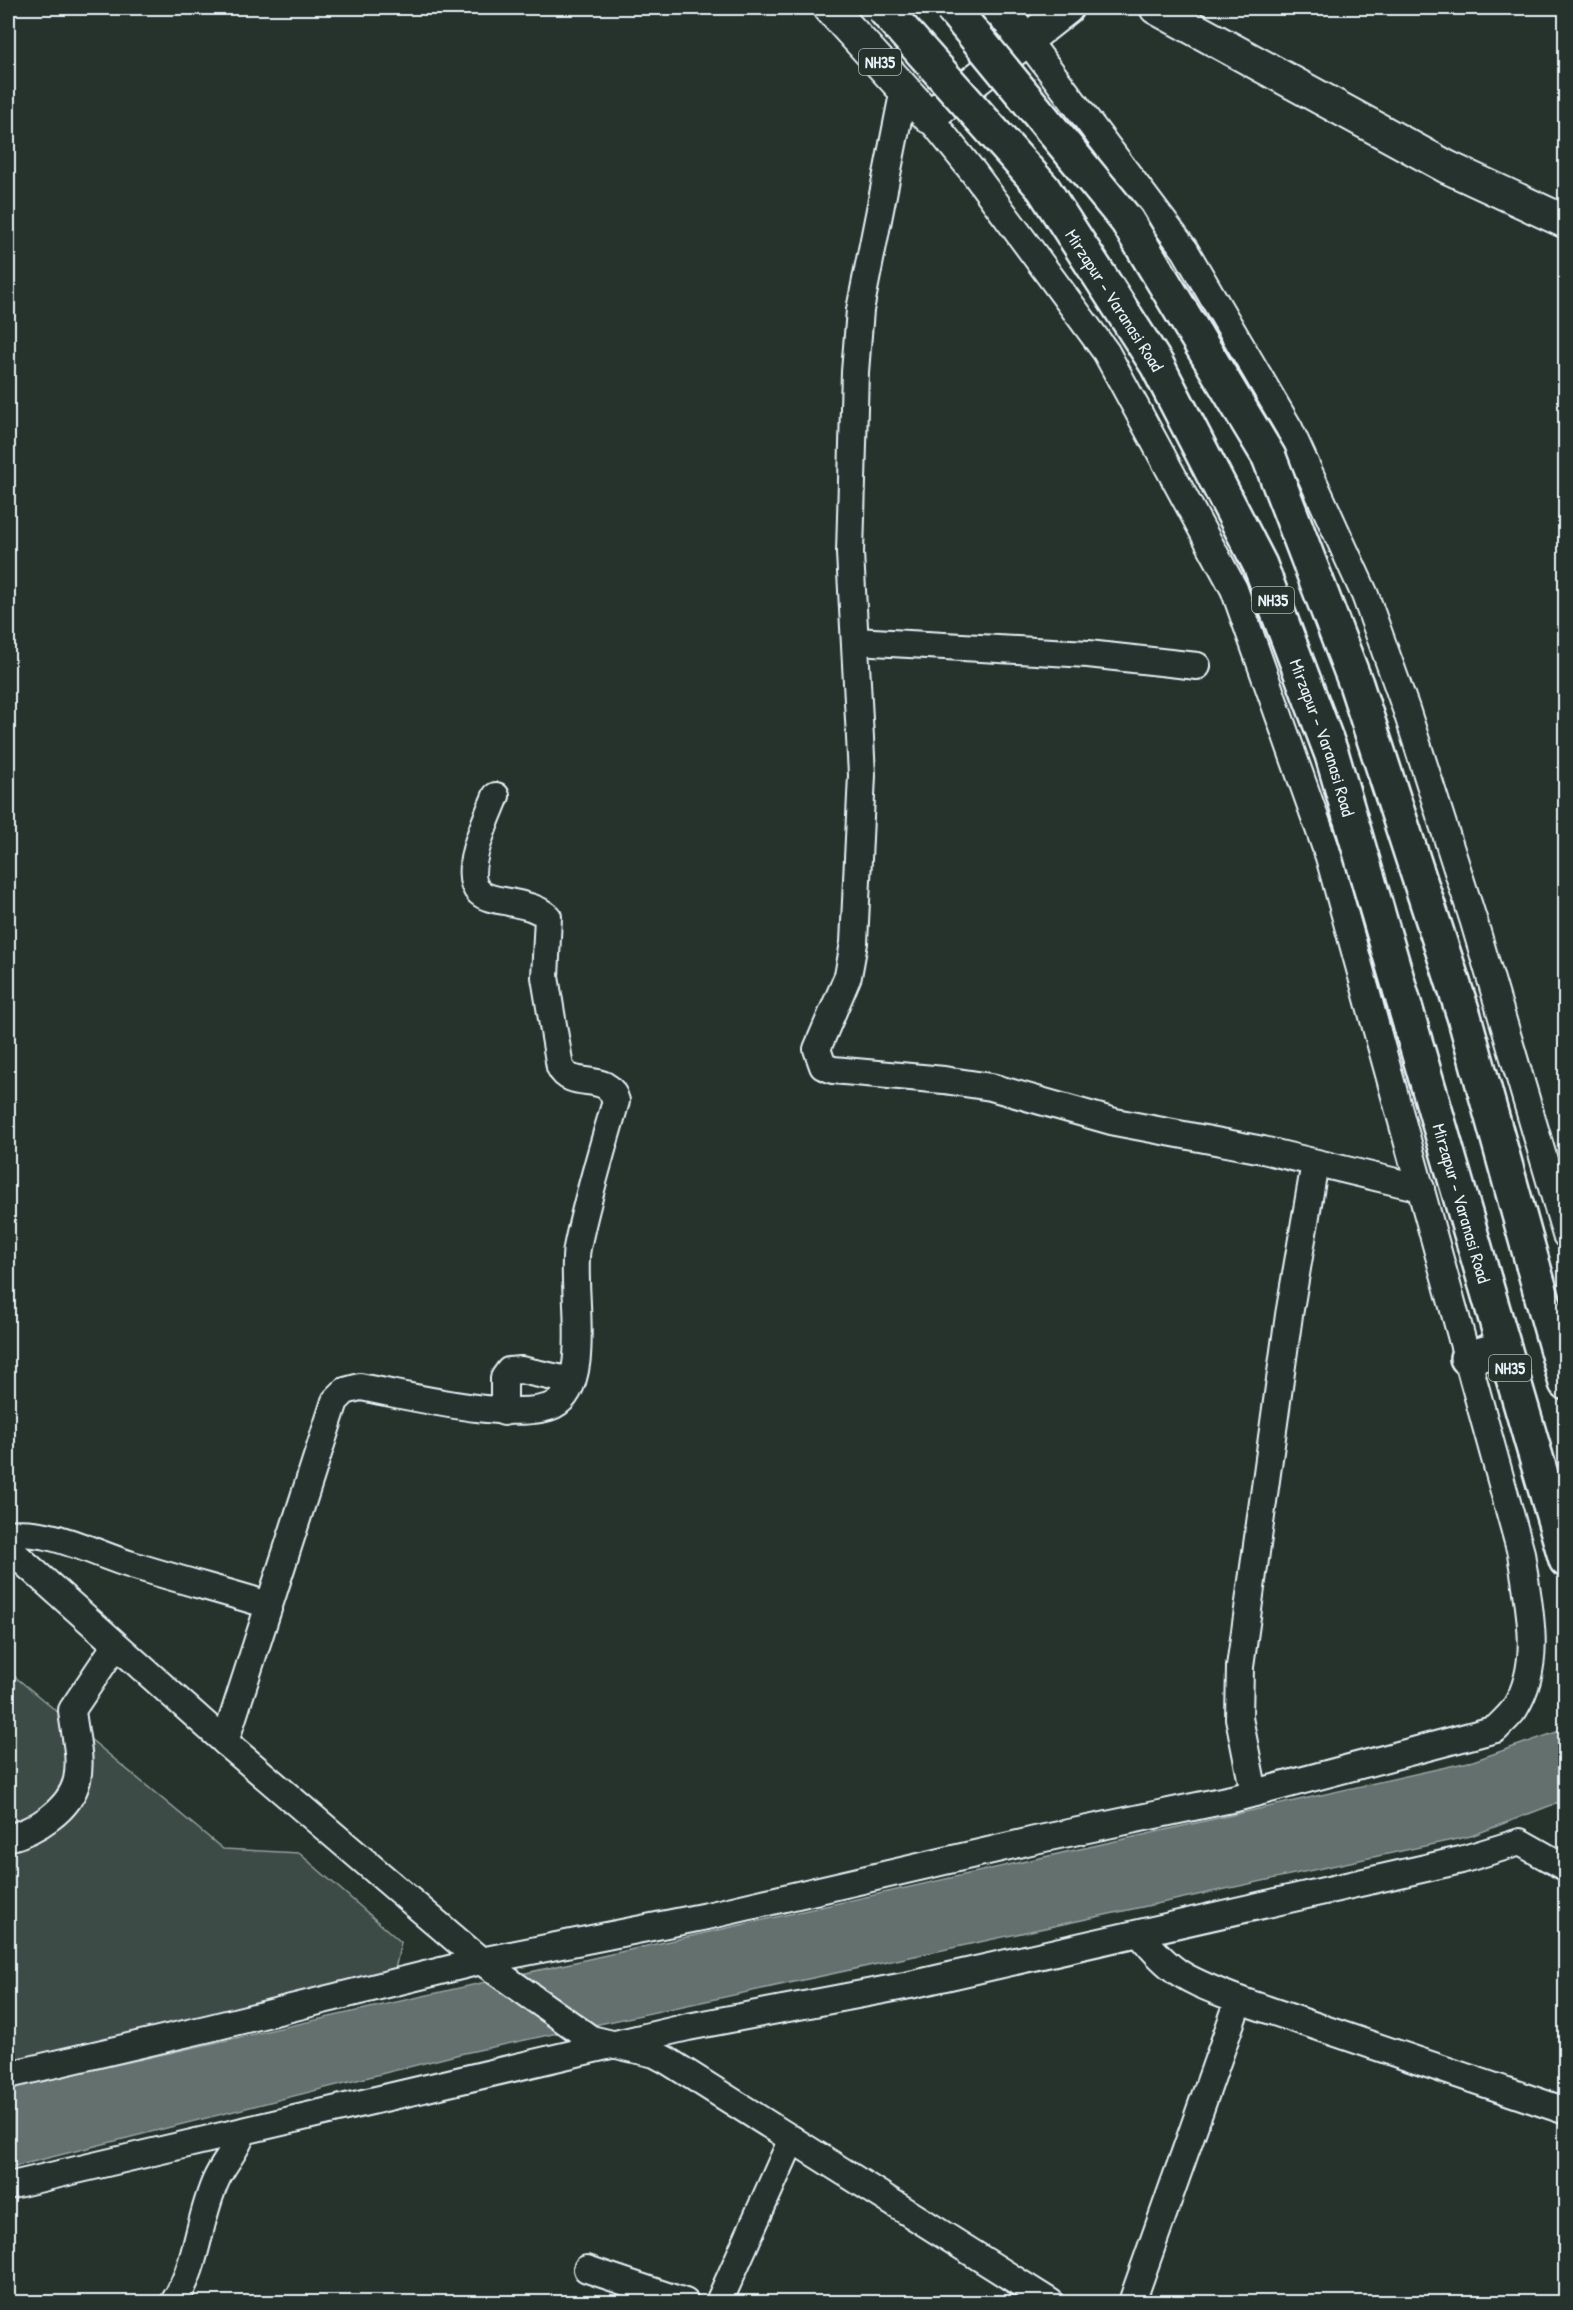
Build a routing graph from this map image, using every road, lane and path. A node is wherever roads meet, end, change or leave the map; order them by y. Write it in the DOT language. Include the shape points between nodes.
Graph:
graph roads {
  1 [pos="830,8"];
  2 [pos="883,8"];
  3 [pos="952,8"];
  4 [pos="997,8"];
  5 [pos="1067,8"];
  6 [pos="1156,8"];
  7 [pos="1027,40"];
  8 [pos="904,89"];
  9 [pos="929,117"];
  10 [pos="1566,222"];
  11 [pos="855,641"];
  12 [pos="1197,666"];
  13 [pos="496,796"];
  14 [pos="1315,1163"];
  15 [pos="1420,1188"];
  16 [pos="1566,1235"];
  17 [pos="1559,1334"];
  18 [pos="1504,1348"];
  19 [pos="1467,1358"];
  20 [pos="572,1381"];
  21 [pos="1566,1383"];
  22 [pos="504,1412"];
  23 [pos="8,1534"];
  24 [pos="8,1548"];
  25 [pos="1566,1560"];
  26 [pos="269,1605"];
  27 [pos="115,1646"];
  28 [pos="225,1742"];
  29 [pos="1254,1793"];
  30 [pos="8,1838"];
  31 [pos="1566,1868"];
  32 [pos="1140,1934"];
  33 [pos="487,1966"];
  34 [pos="1239,2000"];
  35 [pos="600,2042"];
  36 [pos="8,2075"];
  37 [pos="1566,2111"];
  38 [pos="243,2131"];
  39 [pos="792,2139"];
  40 [pos="8,2186"];
  41 [pos="587,2269"];
  42 [pos="174,2302"];
  43 [pos="686,2302"];
  44 [pos="719,2302"];
  45 [pos="1050,2302"];
  46 [pos="1132,2302"];
  1 -- 8 [label="main road, NH35"];
  2 -- 18 [label="highway, Mirzapur - Varanasi Road / NH35, bridge" via="1042,188 1157,365 1260,565 1332,754"];
  3 -- 17 [label="highway, NH35, bridge" via="1127,221 1269,457 1370,728 1464,1016 1533,1265"];
  4 -- 7 [label="main road"];
  5 -- 7 [label="main road"];
  6 -- 10 [label="main road" via="1447,167"];
  7 -- 9 [label="main road"];
  7 -- 16 [label="street" via="1185,250 1289,428 1355,574 1410,720"];
  8 -- 9 [label="main road, NH35"];
  8 -- 11 [label="street" via="860,310 850,497"];
  9 -- 15 [label="street" via="975,172 1106,352 1234,589 1329,857"];
  11 -- 12 [label="street" via="1077,653"];
  11 -- 14 [label="street" via="862,775 856,910 848,976 817,1049 823,1066 991,1087 1115,1122"];
  13 -- 20 [label="street" via="480,835 473,866 477,891 548,917 545,977 560,1067 571,1078 604,1084 613,1090 615,1101 577,1250 577,1353"];
  14 -- 15 [label="street"];
  14 -- 29 [label="street" via="1240,1667 1239,1718"];
  15 -- 19 [label="street"];
  17 -- 21 [label="highway, NH35"];
  18 -- 19 [label="highway"];
  18 -- 25 [label="highway, Mirzapur - Varanasi Road / NH35"];
  19 -- 29 [label="street" via="1521,1553 1534,1645 1529,1672 1515,1708 1496,1729"];
  20 -- 22 [label="street" via="556,1404 538,1411"];
  20 -- 22 [label="street" via="509,1371 504,1378"];
  22 -- 26 [label="street" via="360,1387 345,1391 335,1401"];
  23 -- 26 [label="street" via="24,1532 58,1538 129,1564"];
  24 -- 27 [label="street"];
  26 -- 28 [label="street"];
  27 -- 28 [label="street"];
  27 -- 30 [label="street" via="72,1710 77,1735 77,1782 46,1821"];
  28 -- 33 [label="street"];
  29 -- 33 [label="street"];
  31 -- 32 [label="street" via="1520,1842 1461,1860"];
  32 -- 34 [label="street" via="1162,1962 1186,1979"];
  32 -- 35 [label="street" via="910,1985"];
  33 -- 35 [label="street"];
  33 -- 36 [label="street"];
  34 -- 37 [label="street"];
  34 -- 46 [label="street"];
  35 -- 38 [label="street"];
  35 -- 39 [label="street" via="655,2054"];
  38 -- 40 [label="street"];
  38 -- 42 [label="street" via="237,2149 216,2179 191,2267"];
  39 -- 44 [label="street"];
  39 -- 45 [label="street"];
  41 -- 43 [label="street"];
}
